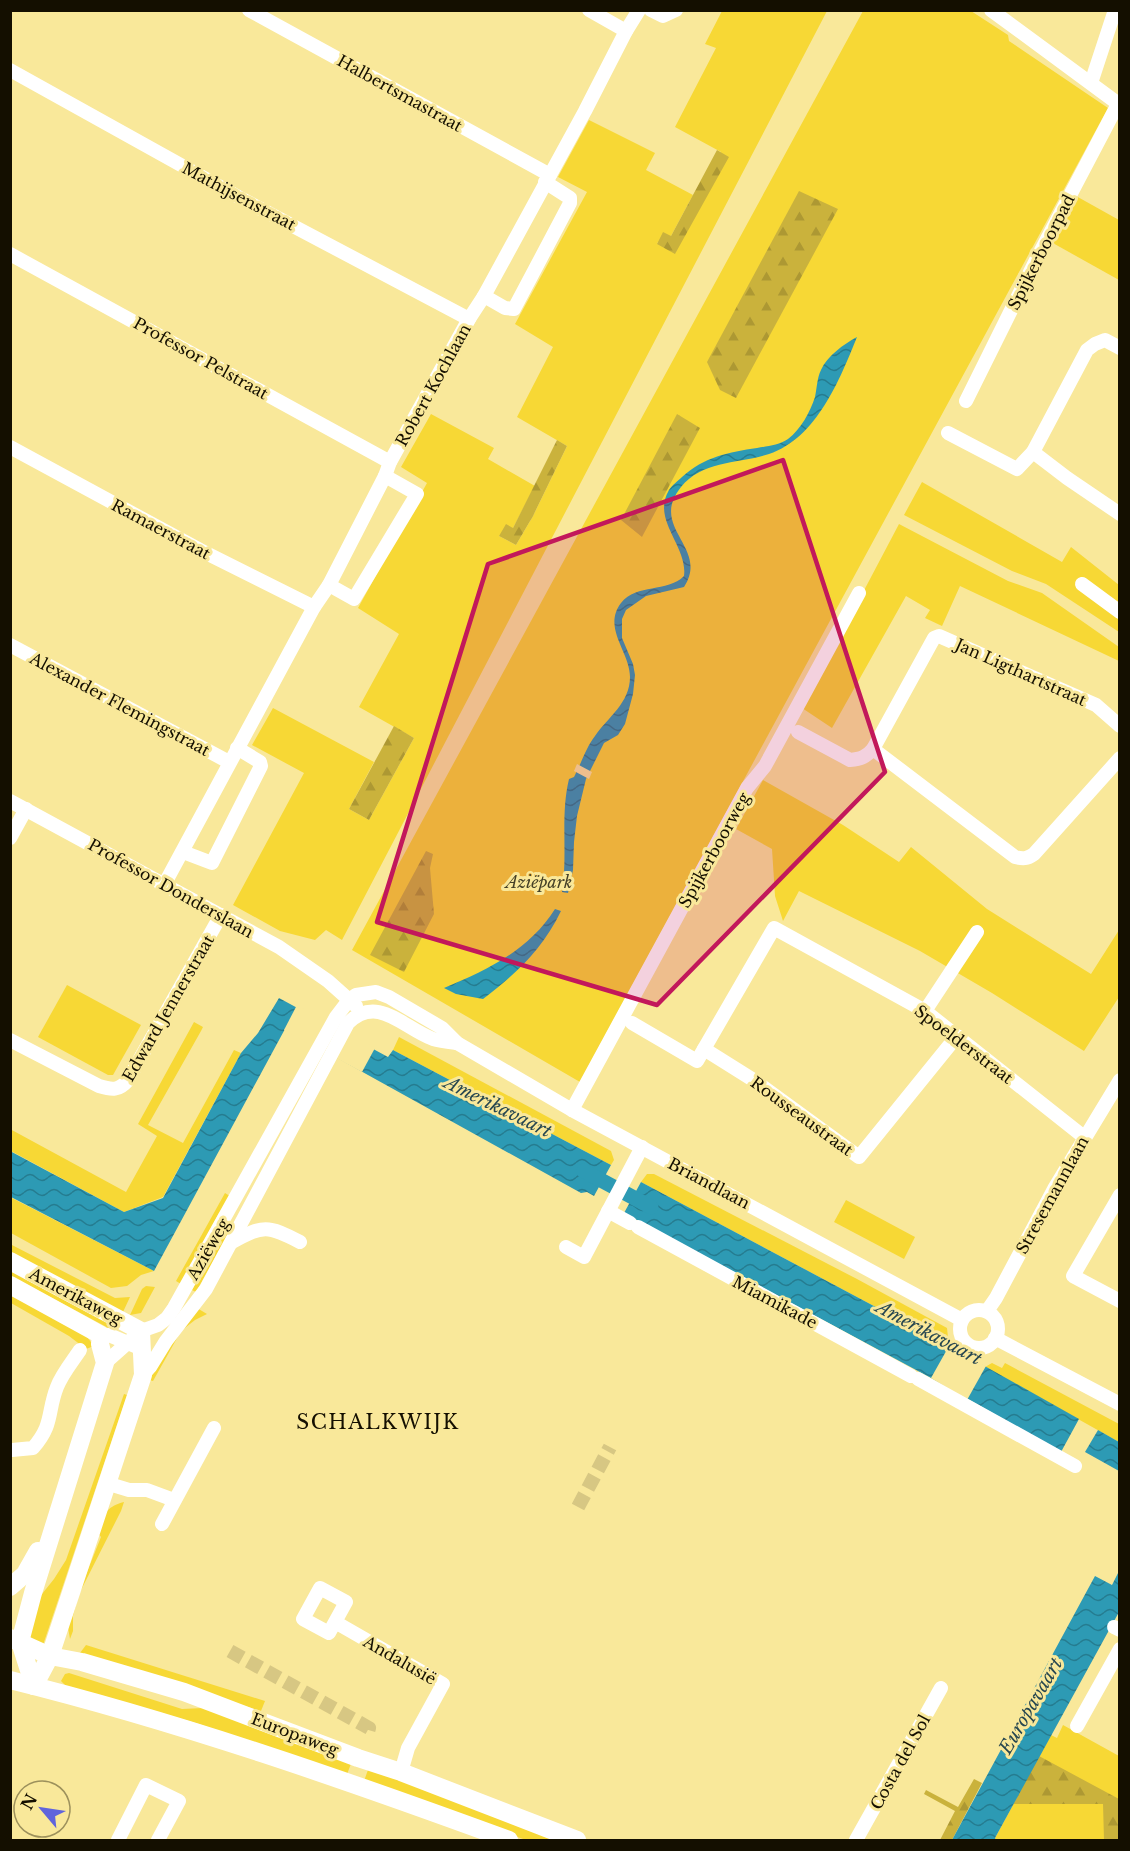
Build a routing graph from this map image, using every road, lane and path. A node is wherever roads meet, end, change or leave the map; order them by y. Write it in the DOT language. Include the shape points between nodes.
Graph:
graph roads {
  1 [pos="249,10"];
  2 [pos="589,10"];
  3 [pos="639,10"];
  4 [pos="651,10"];
  5 [pos="676,10"];
  6 [pos="991,10"];
  7 [pos="1115,10"];
  8 [pos="626,31"];
  9 [pos="10,70"];
  10 [pos="1091,83"];
  11 [pos="1119,105"];
  12 [pos="548,178"];
  13 [pos="10,254"];
  14 [pos="484,296"];
  15 [pos="469,319"];
  16 [pos="1119,348"];
  17 [pos="966,401"];
  18 [pos="948,434"];
  19 [pos="10,447"];
  20 [pos="1033,452"];
  21 [pos="390,462"];
  22 [pos="385,476"];
  23 [pos="1119,514"];
  24 [pos="1082,584"];
  25 [pos="329,585"];
  26 [pos="859,593"];
  27 [pos="314,607"];
  28 [pos="1119,612"];
  29 [pos="10,645"];
  30 [pos="1119,726"];
  31 [pos="798,732"];
  32 [pos="237,748"];
  33 [pos="873,749"];
  34 [pos="1119,758"];
  35 [pos="229,762"];
  36 [pos="10,801"];
  37 [pos="26,809"];
  38 [pos="10,838"];
  39 [pos="183,852"];
  40 [pos="164,885"];
  41 [pos="221,915"];
  42 [pos="978,932"];
  43 [pos="349,1000"];
  44 [pos="925,1011"];
  45 [pos="363,1013"];
  46 [pos="632,1023"];
  47 [pos="338,1027"];
  48 [pos="957,1036"];
  49 [pos="10,1040"];
  50 [pos="457,1043"];
  51 [pos="704,1049"];
  52 [pos="323,1055"];
  53 [pos="1119,1080"];
  54 [pos="572,1110"];
  55 [pos="1084,1137"];
  56 [pos="642,1147"];
  57 [pos="1119,1195"];
  58 [pos="609,1209"];
  59 [pos="232,1242"];
  60 [pos="300,1242"];
  61 [pos="566,1247"];
  62 [pos="10,1261"];
  63 [pos="10,1286"];
  64 [pos="1119,1300"];
  65 [pos="987,1311"];
  66 [pos="962,1320"];
  67 [pos="101,1335"];
  68 [pos="995,1338"];
  69 [pos="136,1340"];
  70 [pos="166,1341"];
  71 [pos="80,1350"];
  72 [pos="105,1364"];
  73 [pos="143,1375"];
  74 [pos="1119,1404"];
  75 [pos="214,1428"];
  76 [pos="11,1451"];
  77 [pos="1075,1466"];
  78 [pos="106,1484"];
  79 [pos="65,1486"];
  80 [pos="174,1500"];
  81 [pos="162,1524"];
  82 [pos="10,1587"];
  83 [pos="334,1622"];
  84 [pos="15,1640"];
  85 [pos="1119,1649"];
  86 [pos="50,1656"];
  87 [pos="10,1680"];
  88 [pos="34,1686"];
  89 [pos="941,1688"];
  90 [pos="1077,1726"];
  91 [pos="401,1772"];
  92 [pos="858,1838"];
  93 [pos="118,1840"];
  94 [pos="158,1840"];
  95 [pos="509,1840"];
  96 [pos="577,1840"];
  97 [pos="844,1840"];
  1 -- 12 [label="street, Halbertsmastraat"];
  2 -- 8 [label="street"];
  3 -- 8 [label="street, Robert Kochlaan"];
  4 -- 5 [label="street" via="663,16"];
  6 -- 10 [label="street"];
  7 -- 10 [label="street"];
  8 -- 12 [label="street, Robert Kochlaan"];
  9 -- 15 [label="street, Mathijsenstraat"];
  10 -- 11 [label="street"];
  11 -- 17 [label="street, Spijkerboorpad"];
  12 -- 14 [label="street, Robert Kochlaan"];
  12 -- 14 [label="street" via="570,198 570,203 514,309"];
  13 -- 21 [label="street, Professor Pelstraat"];
  14 -- 15 [label="street, Robert Kochlaan"];
  15 -- 21 [label="street, Robert Kochlaan"];
  16 -- 20 [label="street" via="1105,340 1087,350"];
  18 -- 20 [label="street" via="1017,469"];
  19 -- 27 [label="street, Ramaerstraat"];
  20 -- 23 [label="street"];
  21 -- 22 [label="street, Robert Kochlaan"];
  22 -- 25 [label="street, Robert Kochlaan"];
  22 -- 25 [label="street" via="417,494 354,599"];
  24 -- 28 [label="street"];
  25 -- 27 [label="street, Robert Kochlaan"];
  26 -- 54 [label="street, Spijkerboorweg" via="765,766 747,788"];
  27 -- 32 [label="street, Robert Kochlaan"];
  29 -- 35 [label="street, Alexander Flemingstraat"];
  30 -- 33 [label="street, Jan Ligthartstraat" via="1096,705 939,636 934,638"];
  31 -- 33 [label="street" via="850,759 867,756"];
  32 -- 35 [label="street, Robert Kochlaan"];
  32 -- 39 [label="street" via="261,766 212,863"];
  33 -- 34 [label="street" via="1021,859 1034,854"];
  35 -- 39 [label="street, Robert Kochlaan"];
  36 -- 37 [label="street, Professor Donderslaan"];
  37 -- 38 [label="street"];
  37 -- 40 [label="street, Professor Donderslaan"];
  39 -- 40 [label="street, Robert Kochlaan"];
  40 -- 41 [label="street, Professor Donderslaan"];
  41 -- 43 [label="street, Professor Donderslaan" via="279,947"];
  41 -- 49 [label="street, Edward Jennerstraat" via="123,1086 99,1086"];
  42 -- 44 [label="street"];
  43 -- 45 [label="street"];
  43 -- 47 [label="street, Aziëweg"];
  43 -- 50 [label="street, Briandlaan" via="365,992 389,997 442,1028"];
  44 -- 48 [label="street, Spoelderstraat"];
  44 -- 51 [label="street, Spoelderstraat" via="774,928"];
  45 -- 47 [label="street, Aziëweg"];
  45 -- 50 [label="street, Briandlaan" via="382,1012 434,1039"];
  46 -- 51 [label="street" via="697,1061"];
  47 -- 52 [label="street, Aziëweg"];
  48 -- 51 [label="street, Rousseaustraat" via="859,1157"];
  48 -- 55 [label="street, Spoelderstraat"];
  50 -- 54 [label="street, Briandlaan"];
  52 -- 59 [label="street, Aziëweg"];
  52 -- 69 [label="street, Aziëweg" via="174,1308"];
  53 -- 55 [label="street, Stresemannlaan"];
  54 -- 56 [label="street, Briandlaan"];
  55 -- 65 [label="street, Stresemannlaan"];
  56 -- 58 [label="street"];
  56 -- 66 [label="street, Briandlaan"];
  57 -- 64 [label="street" via="1073,1276"];
  58 -- 61 [label="street" via="584,1257"];
  58 -- 77 [label="street, Miamikade"];
  59 -- 60 [label="street" via="254,1230 275,1228"];
  59 -- 70 [label="street, Aziëweg" via="196,1305"];
  62 -- 69 [label="main road, Amerikaweg"];
  63 -- 67 [label="main road, Amerikaweg"];
  65 -- 66 [label="street" via="970,1312"];
  65 -- 68 [label="street" via="998,1326"];
  66 -- 68 [label="street" via="960,1332 972,1346 985,1346"];
  67 -- 69 [label="street, Amerikaweg"];
  67 -- 72 [label="main road, Amerikaweg"];
  68 -- 74 [label="street"];
  69 -- 70 [label="street" via="152,1347"];
  69 -- 72 [label="street, Aziëweg"];
  69 -- 73 [label="main road, Aziëweg"];
  70 -- 73 [label="street, Aziëweg"];
  71 -- 76 [label="street" via="57,1385 43,1437 33,1448"];
  72 -- 79 [label="main road"];
  73 -- 78 [label="main road, Aziëweg"];
  75 -- 80 [label="street"];
  78 -- 80 [label="street" via="147,1490"];
  78 -- 86 [label="main road, Aziëweg"];
  79 -- 82 [label="main road" via="37,1555 25,1574"];
  79 -- 84 [label="main road"];
  80 -- 81 [label="street"];
  83 -- 91 [label="street, Andalusië" via="443,1684 408,1748"];
  84 -- 86 [label="main road, Europaweg"];
  84 -- 88 [label="main road"];
  85 -- 90 [label="street"];
  86 -- 88 [label="main road, Aziëweg"];
  86 -- 91 [label="main road, Europaweg" via="184,1692"];
  87 -- 88 [label="main road, Europaweg"];
  88 -- 95 [label="main road, Europaweg" via="335,1777"];
  89 -- 92 [label="street, Costa del Sol"];
  91 -- 96 [label="main road, Europaweg"];
  92 -- 97 [label="street, Costa del Sol"];
  93 -- 94 [label="street" via="146,1785 178,1801"];
}
